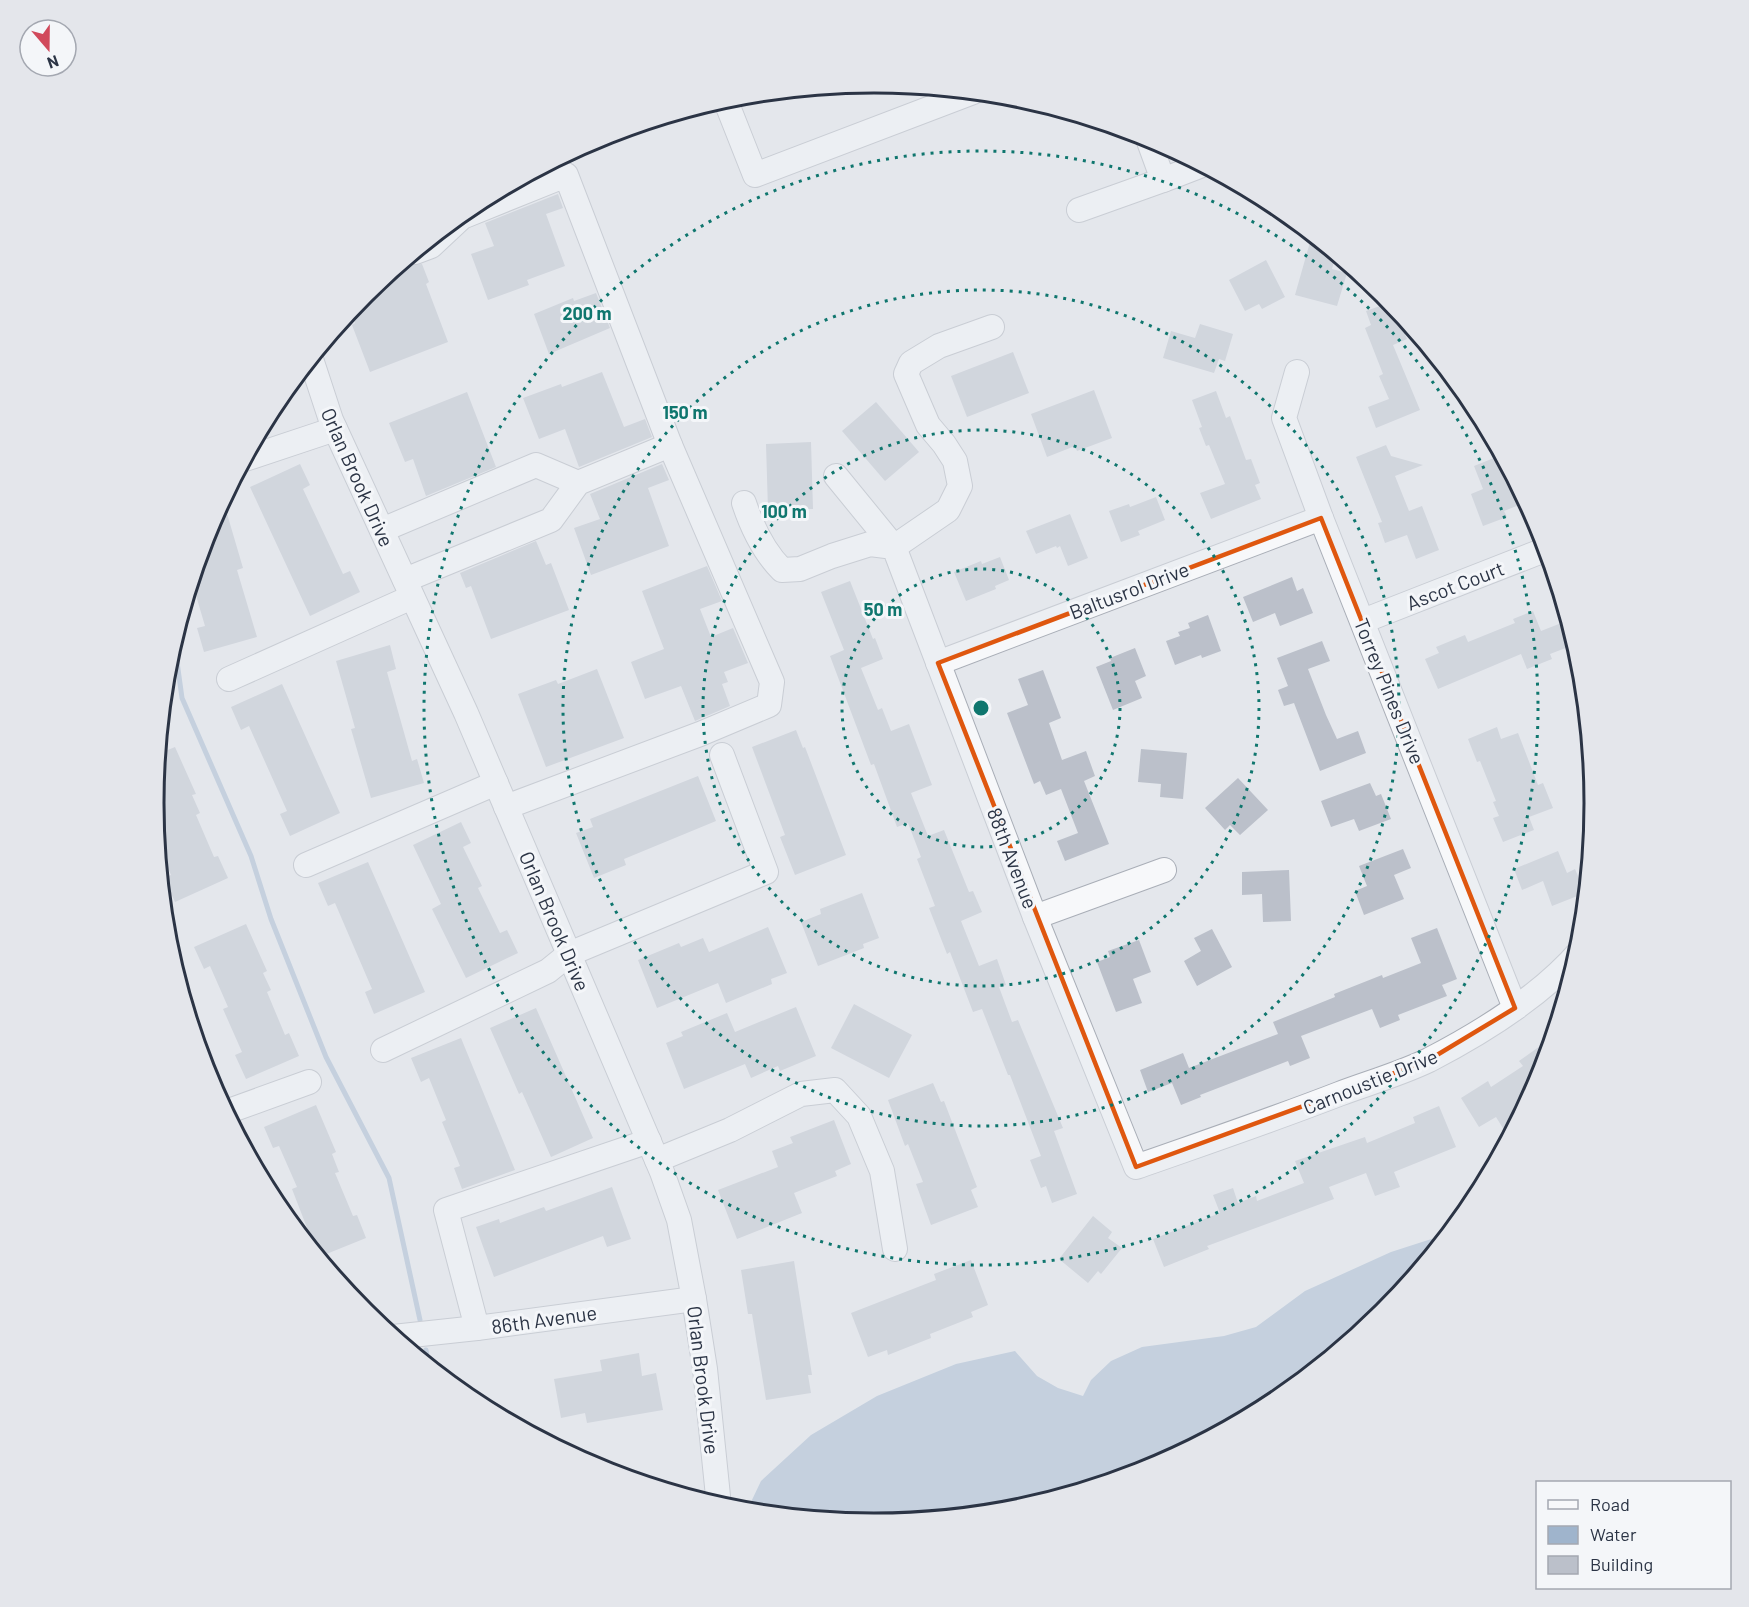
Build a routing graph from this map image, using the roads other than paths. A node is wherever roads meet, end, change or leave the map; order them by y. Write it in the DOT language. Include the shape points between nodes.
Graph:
graph roads {
  1 [pos="957,98"];
  2 [pos="729,109"];
  3 [pos="1151,149"];
  4 [pos="1193,168"];
  5 [pos="1163,180"];
  6 [pos="494,204"];
  7 [pos="1079,210"];
  8 [pos="992,327"];
  9 [pos="314,367"];
  10 [pos="1297,372"];
  11 [pos="335,429"];
  12 [pos="670,446"];
  13 [pos="255,456"];
  14 [pos="836,476"];
  15 [pos="578,483"];
  16 [pos="744,503"];
  17 [pos="1321,518"];
  18 [pos="382,530"];
  19 [pos="894,547"];
  20 [pos="1539,552"];
  21 [pos="408,589"];
  22 [pos="1363,621"];
  23 [pos="938,663"];
  24 [pos="229,679"];
  25 [pos="722,755"];
  26 [pos="496,783"];
  27 [pos="506,807"];
  28 [pos="306,865"];
  29 [pos="1164,870"];
  30 [pos="1035,917"];
  31 [pos="569,954"];
  32 [pos="1565,968"];
  33 [pos="1515,1008"];
  34 [pos="383,1050"];
  35 [pos="309,1082"];
  36 [pos="233,1109"];
  37 [pos="653,1150"];
  38 [pos="1136,1167"];
  39 [pos="895,1249"];
  40 [pos="694,1299"];
  41 [pos="477,1328"];
  42 [pos="404,1336"];
  43 [pos="718,1496"];
  1 -- 2 [label="street" via="755,175"];
  3 -- 5 [label="street"];
  4 -- 5 [label="street"];
  5 -- 7 [label="street"];
  6 -- 12 [label="street" via="566,175"];
  8 -- 19 [label="street" via="939,346 911,363 906,375 928,425 955,461 960,486 948,510"];
  9 -- 11 [label="street, Orlan Brook Drive"];
  10 -- 17 [label="street, Torrey Pines Drive" via="1284,418"];
  11 -- 13 [label="street"];
  11 -- 18 [label="street, Orlan Brook Drive"];
  12 -- 15 [label="street"];
  12 -- 27 [label="street" via="772,682 769,705"];
  14 -- 19 [label="street, 88th Avenue"];
  15 -- 18 [label="street" via="536,465"];
  15 -- 21 [label="street" via="551,520"];
  16 -- 19 [label="street" via="771,559 782,570 800,569 870,544"];
  17 -- 22 [label="street, Torrey Pines Drive"];
  17 -- 23 [label="street, Baltusrol Drive"];
  18 -- 21 [label="street, Orlan Brook Drive"];
  19 -- 23 [label="street, 88th Avenue"];
  20 -- 22 [label="street, Ascot Court"];
  21 -- 24 [label="street"];
  21 -- 26 [label="street, Orlan Brook Drive"];
  22 -- 33 [label="street, Torrey Pines Drive"];
  23 -- 30 [label="street, 88th Avenue"];
  25 -- 31 [label="street" via="766,872"];
  26 -- 27 [label="street, Orlan Brook Drive"];
  26 -- 28 [label="street"];
  27 -- 31 [label="street, Orlan Brook Drive"];
  29 -- 30 [label="street"];
  30 -- 38 [label="street, 88th Avenue"];
  31 -- 34 [label="street" via="548,971"];
  31 -- 37 [label="street, Orlan Brook Drive"];
  32 -- 33 [label="street, Carnoustie Drive"];
  33 -- 38 [label="street, Carnoustie Drive" via="1427,1061"];
  35 -- 36 [label="street"];
  37 -- 39 [label="street" via="730,1130 801,1094 835,1090 859,1116 882,1171"];
  37 -- 40 [label="street, Orlan Brook Drive" via="679,1220"];
  37 -- 41 [label="street" via="591,1162 446,1210"];
  40 -- 41 [label="street, 86th Avenue"];
  40 -- 43 [label="street, Orlan Brook Drive"];
  41 -- 42 [label="street, 86th Avenue"];
}
